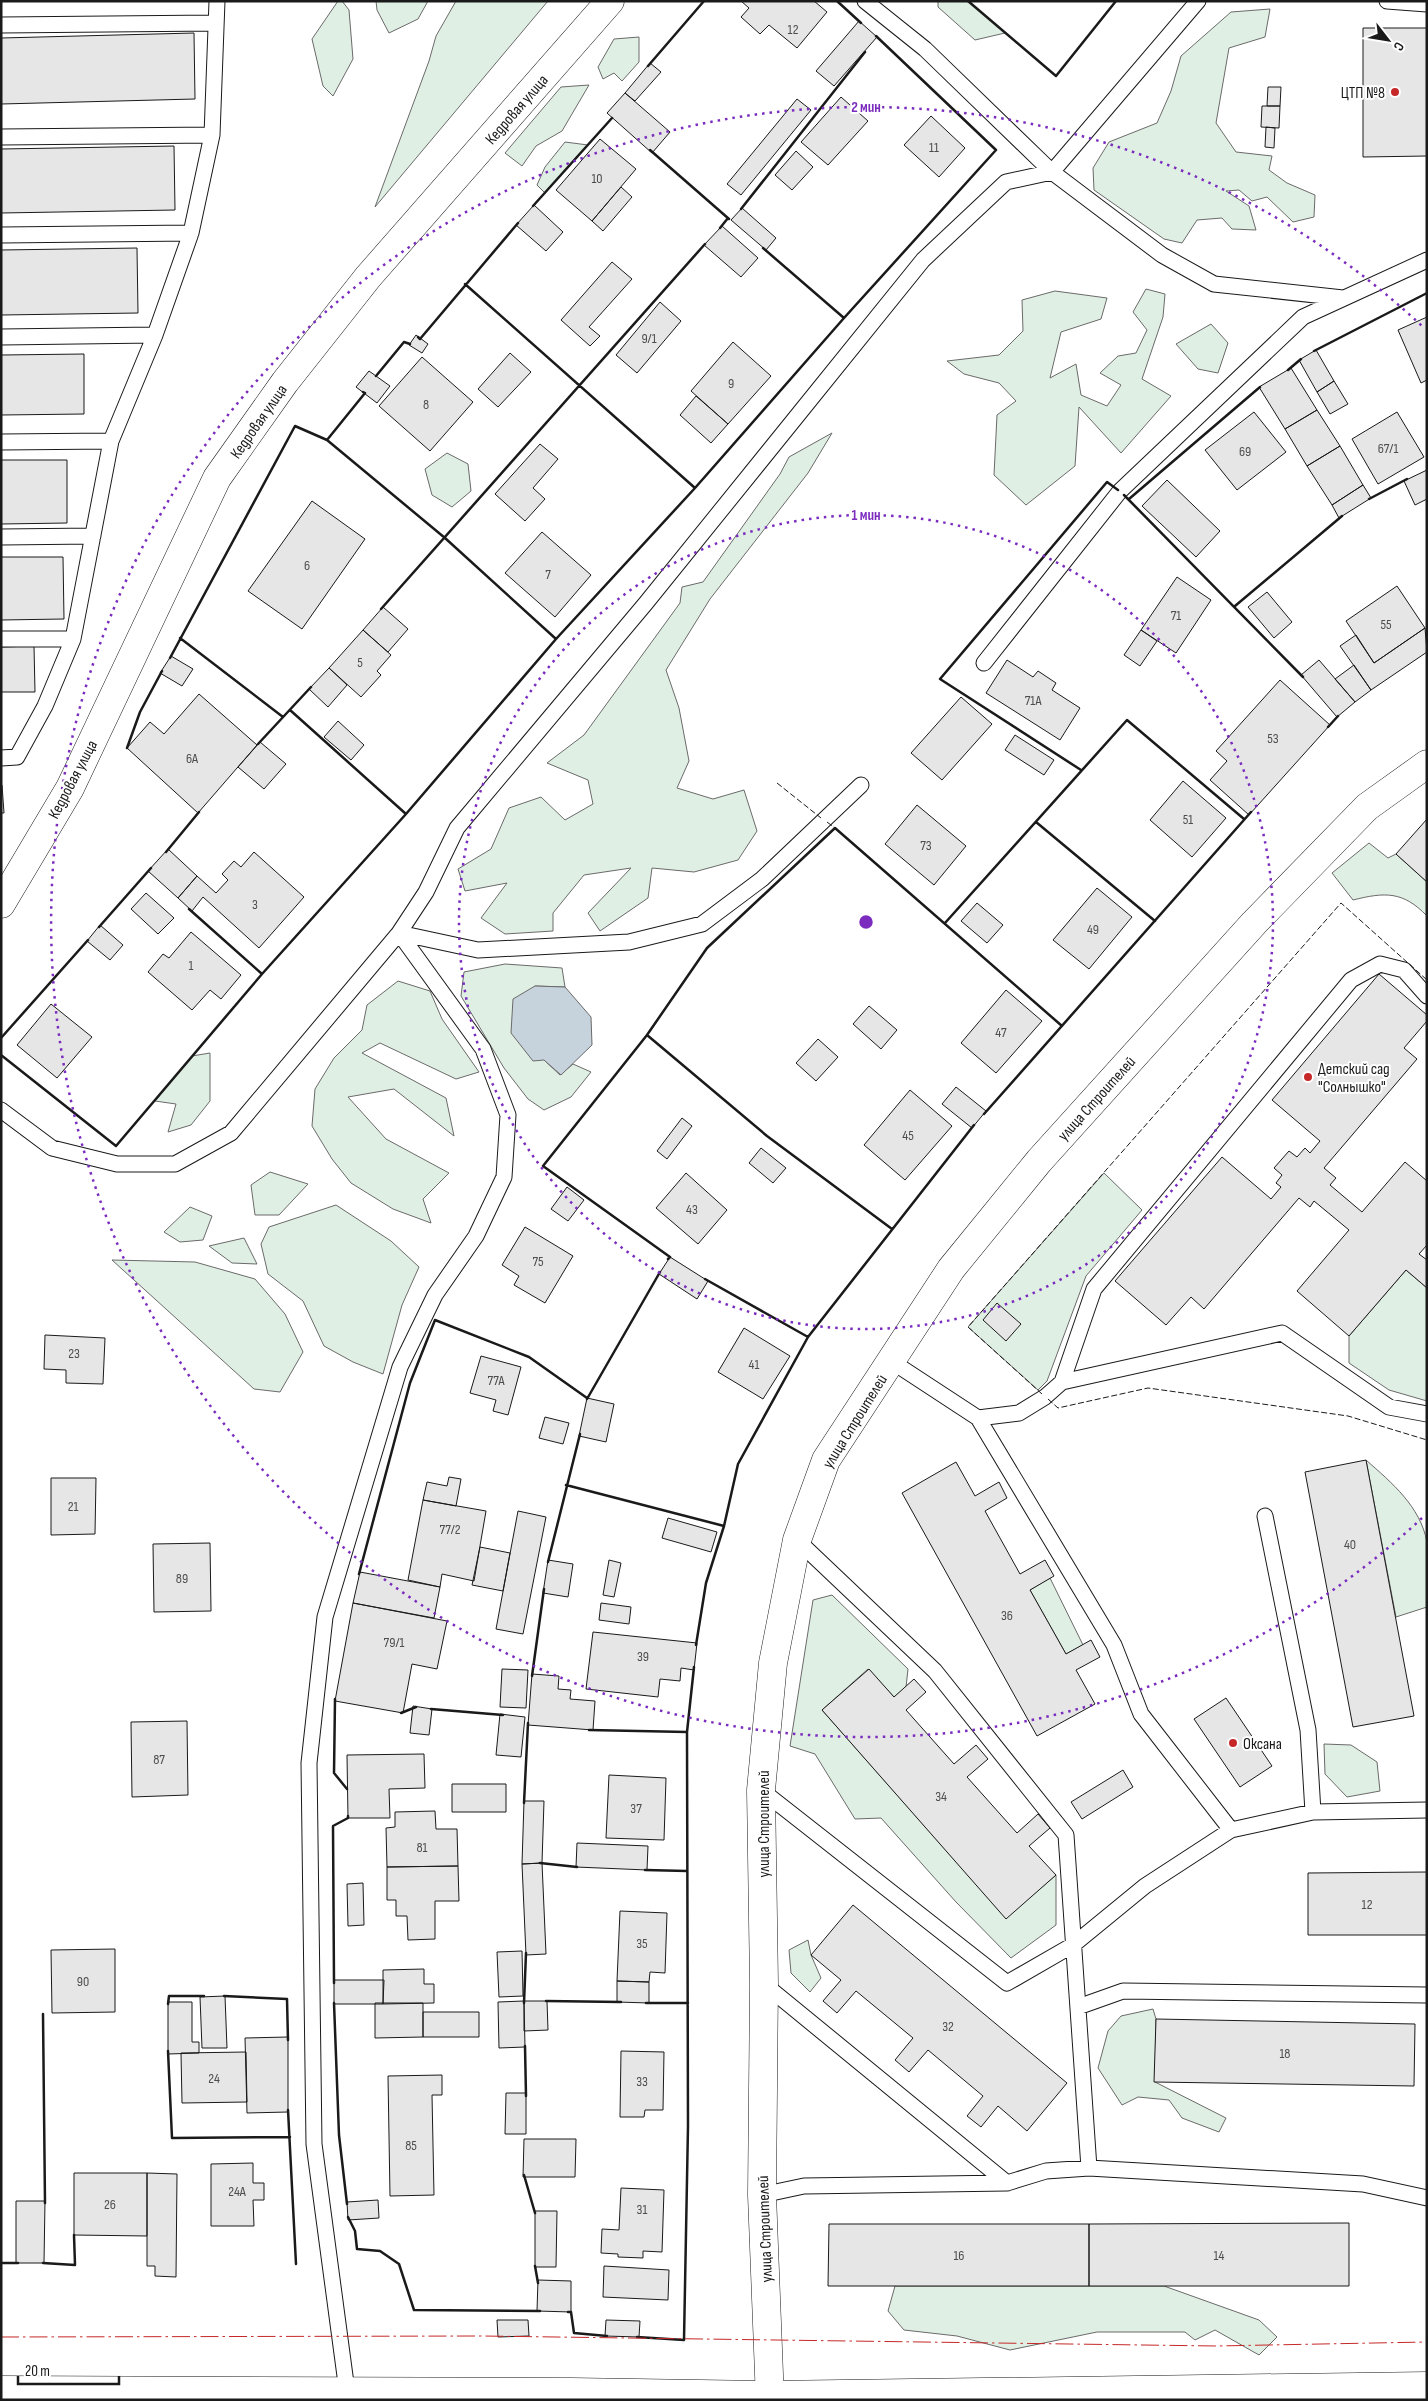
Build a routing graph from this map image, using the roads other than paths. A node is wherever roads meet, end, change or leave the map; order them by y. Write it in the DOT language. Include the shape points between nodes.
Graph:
graph roads {
  1 [pos="217,1"];
  2 [pos="610,1"];
  3 [pos="865,1"];
  4 [pos="1198,1"];
  5 [pos="1387,1"];
  6 [pos="1427,4"];
  7 [pos="215,23"];
  8 [pos="1,25"];
  9 [pos="212,135"];
  10 [pos="1,137"];
  11 [pos="1052,172"];
  12 [pos="191,233"];
  13 [pos="1,235"];
  14 [pos="1427,260"];
  15 [pos="1344,298"];
  16 [pos="155,335"];
  17 [pos="1,337"];
  18 [pos="111,441"];
  19 [pos="1,442"];
  20 [pos="93,536"];
  21 [pos="1,537"];
  22 [pos="1,639"];
  23 [pos="73,639"];
  24 [pos="984,663"];
  25 [pos="1,758"];
  26 [pos="1427,764"];
  27 [pos="861,785"];
  28 [pos="1,904"];
  29 [pos="399,933"];
  30 [pos="1427,996"];
  31 [pos="1,1110"];
  32 [pos="891,1361"];
  33 [pos="1062,1382"];
  34 [pos="1427,1414"];
  35 [pos="978,1418"];
  36 [pos="1265,1516"];
  37 [pos="798,1540"];
  38 [pos="761,1790"];
  39 [pos="1427,1810"];
  40 [pos="1313,1812"];
  41 [pos="1231,1830"];
  42 [pos="1073,1945"];
  43 [pos="764,1984"];
  44 [pos="1427,1996"];
  45 [pos="1078,2007"];
  46 [pos="1089,2168"];
  47 [pos="1007,2183"];
  48 [pos="762,2195"];
  49 [pos="1427,2198"];
  50 [pos="1427,2386"];
  51 [pos="1,2390"];
  52 [pos="347,2391"];
  53 [pos="579,2396"];
  54 [pos="770,2398"];
  1 -- 7 [label="lane"];
  2 -- 28 [label="street, Кедровая улица" via="368,277 285,382 217,478 70,788"];
  3 -- 11 [label="lane" via="925,49"];
  4 -- 11 [label="lane"];
  5 -- 6 [label="lane"];
  7 -- 8 [label="lane"];
  7 -- 9 [label="lane"];
  9 -- 10 [label="lane"];
  9 -- 12 [label="lane"];
  11 -- 15 [label="lane" via="1162,255 1214,284"];
  11 -- 29 [label="lane" via="1006,182 923,260 646,603 456,828 426,892"];
  12 -- 13 [label="lane"];
  12 -- 16 [label="lane"];
  14 -- 15 [label="lane"];
  15 -- 24 [label="lane" via="1303,317 1120,492"];
  16 -- 17 [label="lane"];
  16 -- 18 [label="lane"];
  18 -- 19 [label="lane"];
  18 -- 20 [label="lane"];
  20 -- 21 [label="lane"];
  20 -- 23 [label="lane"];
  22 -- 23 [label="lane"];
  23 -- 25 [label="lane" via="46,706 17,757"];
  26 -- 32 [label="street, улица Строителей" via="1367,807 1347,827 1254,923 1039,1161 951,1269"];
  27 -- 29 [label="lane" via="762,879 702,924 630,942 478,950"];
  29 -- 31 [label="lane" via="231,1133 175,1164 117,1164 52,1148"];
  29 -- 52 [label="lane" via="484,1049 508,1115 504,1177 476,1236 434,1295 400,1367 325,1617 309,1763 314,2144"];
  30 -- 33 [label="lane" via="1404,970 1380,964 1351,980 1094,1289"];
  32 -- 35 [label="lane"];
  32 -- 37 [label="street, улица Строителей" via="826,1460"];
  33 -- 34 [label="lane" via="1282,1333 1389,1406"];
  33 -- 35 [label="lane" via="1019,1413"];
  35 -- 41 [label="lane" via="1114,1645 1141,1714"];
  36 -- 40 [label="lane" via="1308,1730"];
  37 -- 38 [label="street, улица Строителей" via="773,1663"];
  37 -- 42 [label="lane" via="935,1671 1066,1835"];
  38 -- 42 [label="lane" via="1007,1983"];
  38 -- 43 [label="street, улица Строителей"];
  39 -- 40 [label="lane"];
  40 -- 41 [label="lane"];
  41 -- 42 [label="lane" via="1144,1886"];
  42 -- 45 [label="lane"];
  43 -- 47 [label="lane"];
  43 -- 48 [label="street, улица Строителей"];
  44 -- 45 [label="lane" via="1123,1991"];
  45 -- 46 [label="lane"];
  46 -- 47 [label="lane" via="1046,2171"];
  46 -- 49 [label="lane" via="1363,2184"];
  47 -- 48 [label="lane" via="804,2186"];
  48 -- 54 [label="street, улица Строителей"];
  50 -- 54 [label="street"];
  51 -- 52 [label="street"];
  52 -- 53 [label="street"];
  53 -- 54 [label="street"];
}
